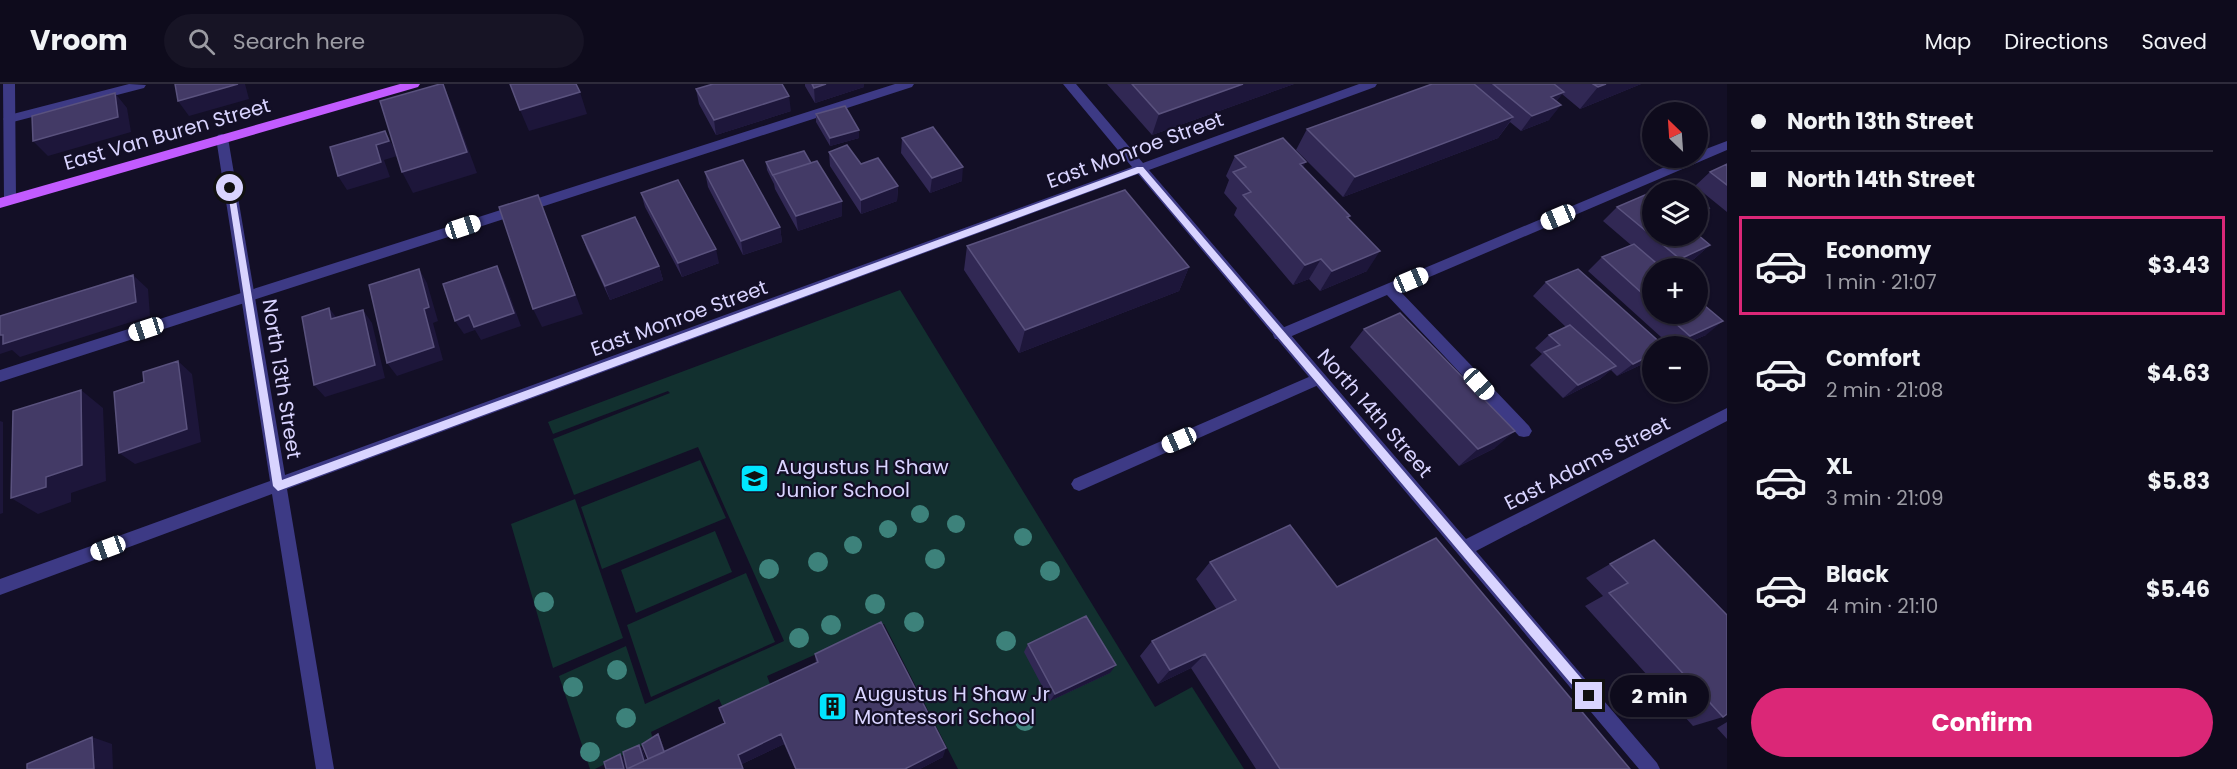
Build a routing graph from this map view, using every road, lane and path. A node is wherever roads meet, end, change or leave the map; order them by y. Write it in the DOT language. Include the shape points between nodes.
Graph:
graph roads {
  1 [pos="9,84"];
  2 [pos="414,84"];
  3 [pos="908,84"];
  4 [pos="1069,84"];
  5 [pos="1371,84"];
  6 [pos="140,85"];
  7 [pos="9,119"];
  8 [pos="222,138"];
  9 [pos="1727,146"];
  10 [pos="1140,169"];
  11 [pos="5,201"];
  12 [pos="1390,289"];
  13 [pos="247,296"];
  14 [pos="1280,336"];
  15 [pos="0,376"];
  16 [pos="1318,379"];
  17 [pos="1727,414"];
  18 [pos="1524,431"];
  19 [pos="1079,484"];
  20 [pos="278,486"];
  21 [pos="1465,548"];
  22 [pos="0,587"];
  23 [pos="324,769"];
  24 [pos="1651,769"];
  1 -- 7 [label="street"];
  2 -- 8 [label="main road, East Van Buren Street"];
  3 -- 13 [label="street"];
  4 -- 10 [label="street, North 14th Street"];
  5 -- 10 [label="street, East Monroe Street"];
  6 -- 7 [label="street"];
  7 -- 11 [label="street"];
  8 -- 11 [label="main road, East Van Buren Street"];
  8 -- 13 [label="street, North 13th Street"];
  9 -- 12 [label="street"];
  10 -- 14 [label="street, North 14th Street"];
  10 -- 20 [label="street, East Monroe Street"];
  12 -- 14 [label="street"];
  12 -- 18 [label="street"];
  13 -- 15 [label="street"];
  13 -- 20 [label="street, North 13th Street"];
  14 -- 16 [label="street, North 14th Street"];
  16 -- 19 [label="street"];
  16 -- 21 [label="street, North 14th Street"];
  17 -- 21 [label="street, East Adams Street"];
  20 -- 22 [label="street, East Monroe Street"];
  20 -- 23 [label="street, North 13th Street"];
  21 -- 24 [label="street, North 14th Street"];
}
